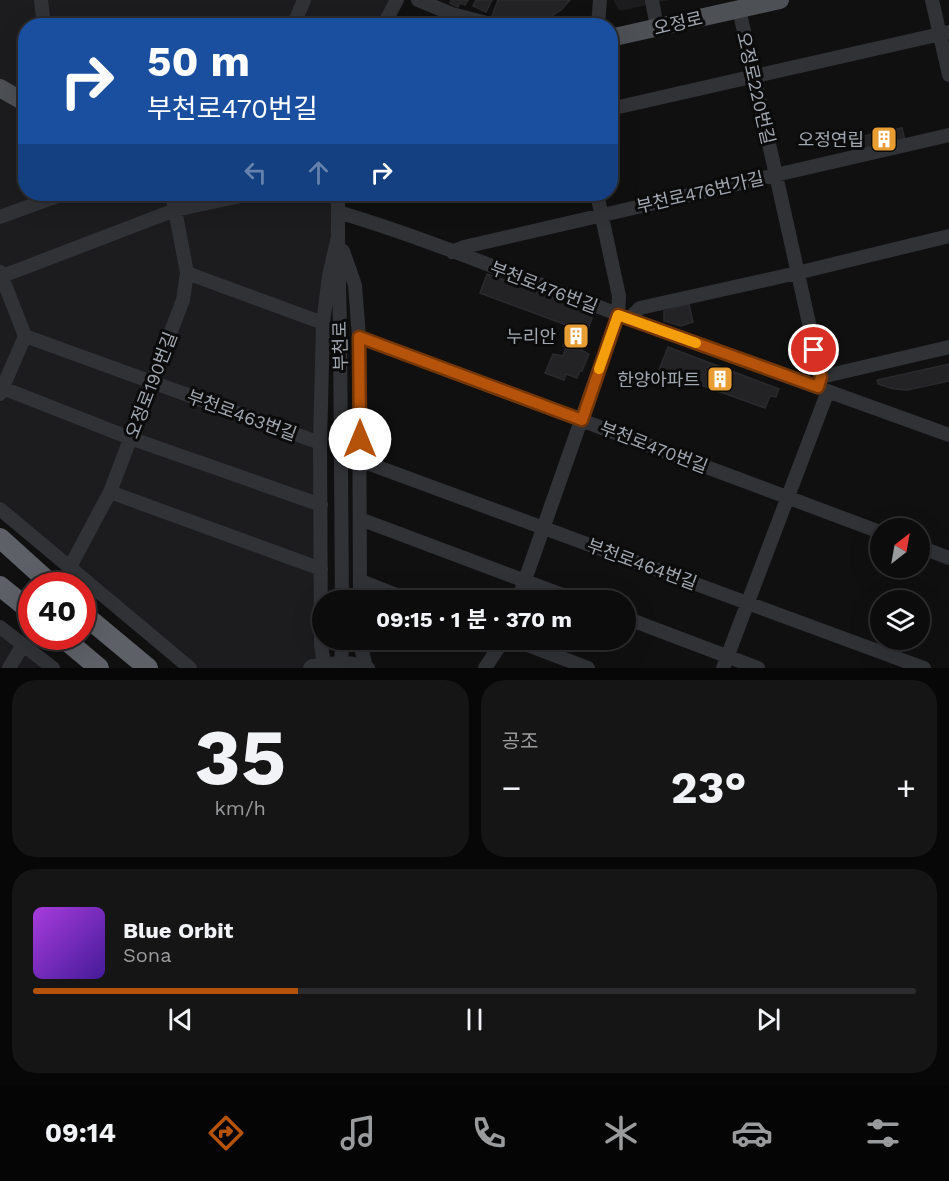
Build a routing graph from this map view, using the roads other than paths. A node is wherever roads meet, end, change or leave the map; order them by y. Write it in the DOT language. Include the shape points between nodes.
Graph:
graph roads {
  1 [pos="40,0"];
  2 [pos="304,0"];
  3 [pos="398,0"];
  4 [pos="419,0"];
  5 [pos="600,0"];
  6 [pos="651,0"];
  7 [pos="780,0"];
  8 [pos="932,0"];
  9 [pos="739,9"];
  10 [pos="43,18"];
  11 [pos="296,18"];
  12 [pos="388,18"];
  13 [pos="467,18"];
  14 [pos="599,18"];
  15 [pos="657,28"];
  16 [pos="944,34"];
  17 [pos="618,36"];
  18 [pos="949,75"];
  19 [pos="754,77"];
  20 [pos="0,88"];
  21 [pos="18,98"];
  22 [pos="618,107"];
  23 [pos="949,135"];
  24 [pos="776,175"];
  25 [pos="44,201"];
  26 [pos="173,201"];
  27 [pos="217,201"];
  28 [pos="339,201"];
  29 [pos="599,201"];
  30 [pos="175,210"];
  31 [pos="338,212"];
  32 [pos="602,215"];
  33 [pos="0,217"];
  34 [pos="949,236"];
  35 [pos="338,237"];
  36 [pos="452,252"];
  37 [pos="187,273"];
  38 [pos="797,273"];
  39 [pos="1,275"];
  40 [pos="624,317"];
  41 [pos="323,323"];
  42 [pos="25,336"];
  43 [pos="359,337"];
  44 [pos="949,347"];
  45 [pos="151,382"];
  46 [pos="822,385"];
  47 [pos="1,390"];
  48 [pos="582,420"];
  49 [pos="949,435"];
  50 [pos="130,438"];
  51 [pos="320,443"];
  52 [pos="360,459"];
  53 [pos="110,492"];
  54 [pos="787,497"];
  55 [pos="321,505"];
  56 [pos="0,509"];
  57 [pos="360,519"];
  58 [pos="544,528"];
  59 [pos="870,528"];
  60 [pos="0,538"];
  61 [pos="0,548"];
  62 [pos="930,551"];
  63 [pos="949,558"];
  64 [pos="70,567"];
  65 [pos="321,569"];
  66 [pos="32,572"];
  67 [pos="36,572"];
  68 [pos="360,581"];
  69 [pos="525,581"];
  70 [pos="0,586"];
  71 [pos="342,590"];
  72 [pos="360,590"];
  73 [pos="383,590"];
  74 [pos="522,590"];
  75 [pos="549,590"];
  76 [pos="0,595"];
  77 [pos="18,601"];
  78 [pos="748,603"];
  79 [pos="18,607"];
  80 [pos="636,622"];
  81 [pos="96,625"];
  82 [pos="0,627"];
  83 [pos="18,641"];
  84 [pos="20,650"];
  85 [pos="30,650"];
  86 [pos="78,650"];
  87 [pos="342,650"];
  88 [pos="362,650"];
  89 [pos="497,650"];
  90 [pos="541,650"];
  91 [pos="725,662"];
  92 [pos="315,666"];
  93 [pos="367,667"];
  94 [pos="9,668"];
  95 [pos="53,668"];
  96 [pos="99,668"];
  97 [pos="148,668"];
  98 [pos="190,668"];
  99 [pos="340,668"];
  100 [pos="485,668"];
  101 [pos="588,668"];
  102 [pos="758,668"];
  103 [pos="924,668"];
  1 -- 10 [label="street"];
  2 -- 11 [label="street"];
  3 -- 12 [label="street"];
  4 -- 13 [label="street"];
  5 -- 14 [label="street"];
  6 -- 15 [label="street"];
  7 -- 9 [label="main road, 오정로"];
  8 -- 16 [label="street"];
  9 -- 15 [label="main road, 오정로"];
  9 -- 19 [label="street, 오정로220번길"];
  15 -- 17 [label="main road, 오정로"];
  16 -- 18 [label="street"];
  16 -- 19 [label="street"];
  19 -- 22 [label="street"];
  19 -- 24 [label="street, 오정로220번길"];
  20 -- 21 [label="main road"];
  23 -- 24 [label="street, 부천로476번가길"];
  24 -- 32 [label="street, 부천로476번가길"];
  24 -- 38 [label="street, 오정로220번길"];
  25 -- 33 [label="street"];
  26 -- 30 [label="street, 오정로190번길"];
  27 -- 30 [label="street"];
  28 -- 31 [label="street, 부천로"];
  29 -- 32 [label="street"];
  30 -- 37 [label="street, 오정로190번길"];
  30 -- 39 [label="street"];
  31 -- 35 [label="street, 부천로"];
  31 -- 36 [label="street, 부천로476번길"];
  32 -- 36 [label="street, 부천로476번가길"];
  32 -- 40 [label="street"];
  34 -- 38 [label="street"];
  35 -- 41 [label="street"];
  35 -- 43 [label="street" via="354,285"];
  35 -- 71 [label="street, 부천로"];
  36 -- 40 [label="street, 부천로476번길"];
  37 -- 41 [label="street, 부천로"];
  37 -- 45 [label="street, 오정로190번길" via="183,300"];
  38 -- 40 [label="street" via="640,308"];
  38 -- 46 [label="street, 오정로220번길"];
  39 -- 42 [label="street"];
  40 -- 46 [label="street, 부천로476번길"];
  40 -- 48 [label="street"];
  41 -- 51 [label="street"];
  42 -- 45 [label="street, 부천로463번길"];
  42 -- 47 [label="street"];
  43 -- 48 [label="street, 부천로470번길"];
  43 -- 52 [label="street"];
  44 -- 46 [label="street"];
  45 -- 50 [label="street, 오정로190번길"];
  45 -- 51 [label="street, 부천로463번길"];
  46 -- 49 [label="street, 부천로476번길"];
  46 -- 54 [label="street"];
  47 -- 50 [label="street"];
  48 -- 54 [label="street, 부천로470번길"];
  48 -- 58 [label="street"];
  50 -- 53 [label="street, 오정로190번길"];
  50 -- 55 [label="street"];
  51 -- 55 [label="street"];
  52 -- 57 [label="street"];
  52 -- 58 [label="street, 부천로464번길"];
  53 -- 64 [label="street, 오정로190번길"];
  53 -- 65 [label="street"];
  54 -- 59 [label="street, 부천로470번길"];
  54 -- 78 [label="street"];
  55 -- 65 [label="street"];
  56 -- 64 [label="street"];
  57 -- 68 [label="street"];
  57 -- 69 [label="street"];
  58 -- 69 [label="street"];
  58 -- 78 [label="street, 부천로464번길"];
  60 -- 67 [label="highway"];
  61 -- 66 [label="highway"];
  62 -- 63 [label="street"];
  64 -- 98 [label="street"];
  65 -- 92 [label="street" via="321,644"];
  68 -- 72 [label="street"];
  68 -- 73 [label="street"];
  69 -- 74 [label="street"];
  69 -- 75 [label="street"];
  70 -- 77 [label="highway"];
  76 -- 79 [label="highway"];
  78 -- 91 [label="street"];
  78 -- 103 [label="street, 부천로464번길"];
  80 -- 91 [label="street"];
  81 -- 97 [label="highway"];
  82 -- 83 [label="street"];
  84 -- 94 [label="street"];
  85 -- 95 [label="street"];
  86 -- 96 [label="highway"];
  87 -- 99 [label="street, bridge"];
  88 -- 93 [label="street"];
  89 -- 100 [label="street"];
  90 -- 101 [label="street"];
  91 -- 102 [label="street"];
  92 -- 93 [label="street"];
}
